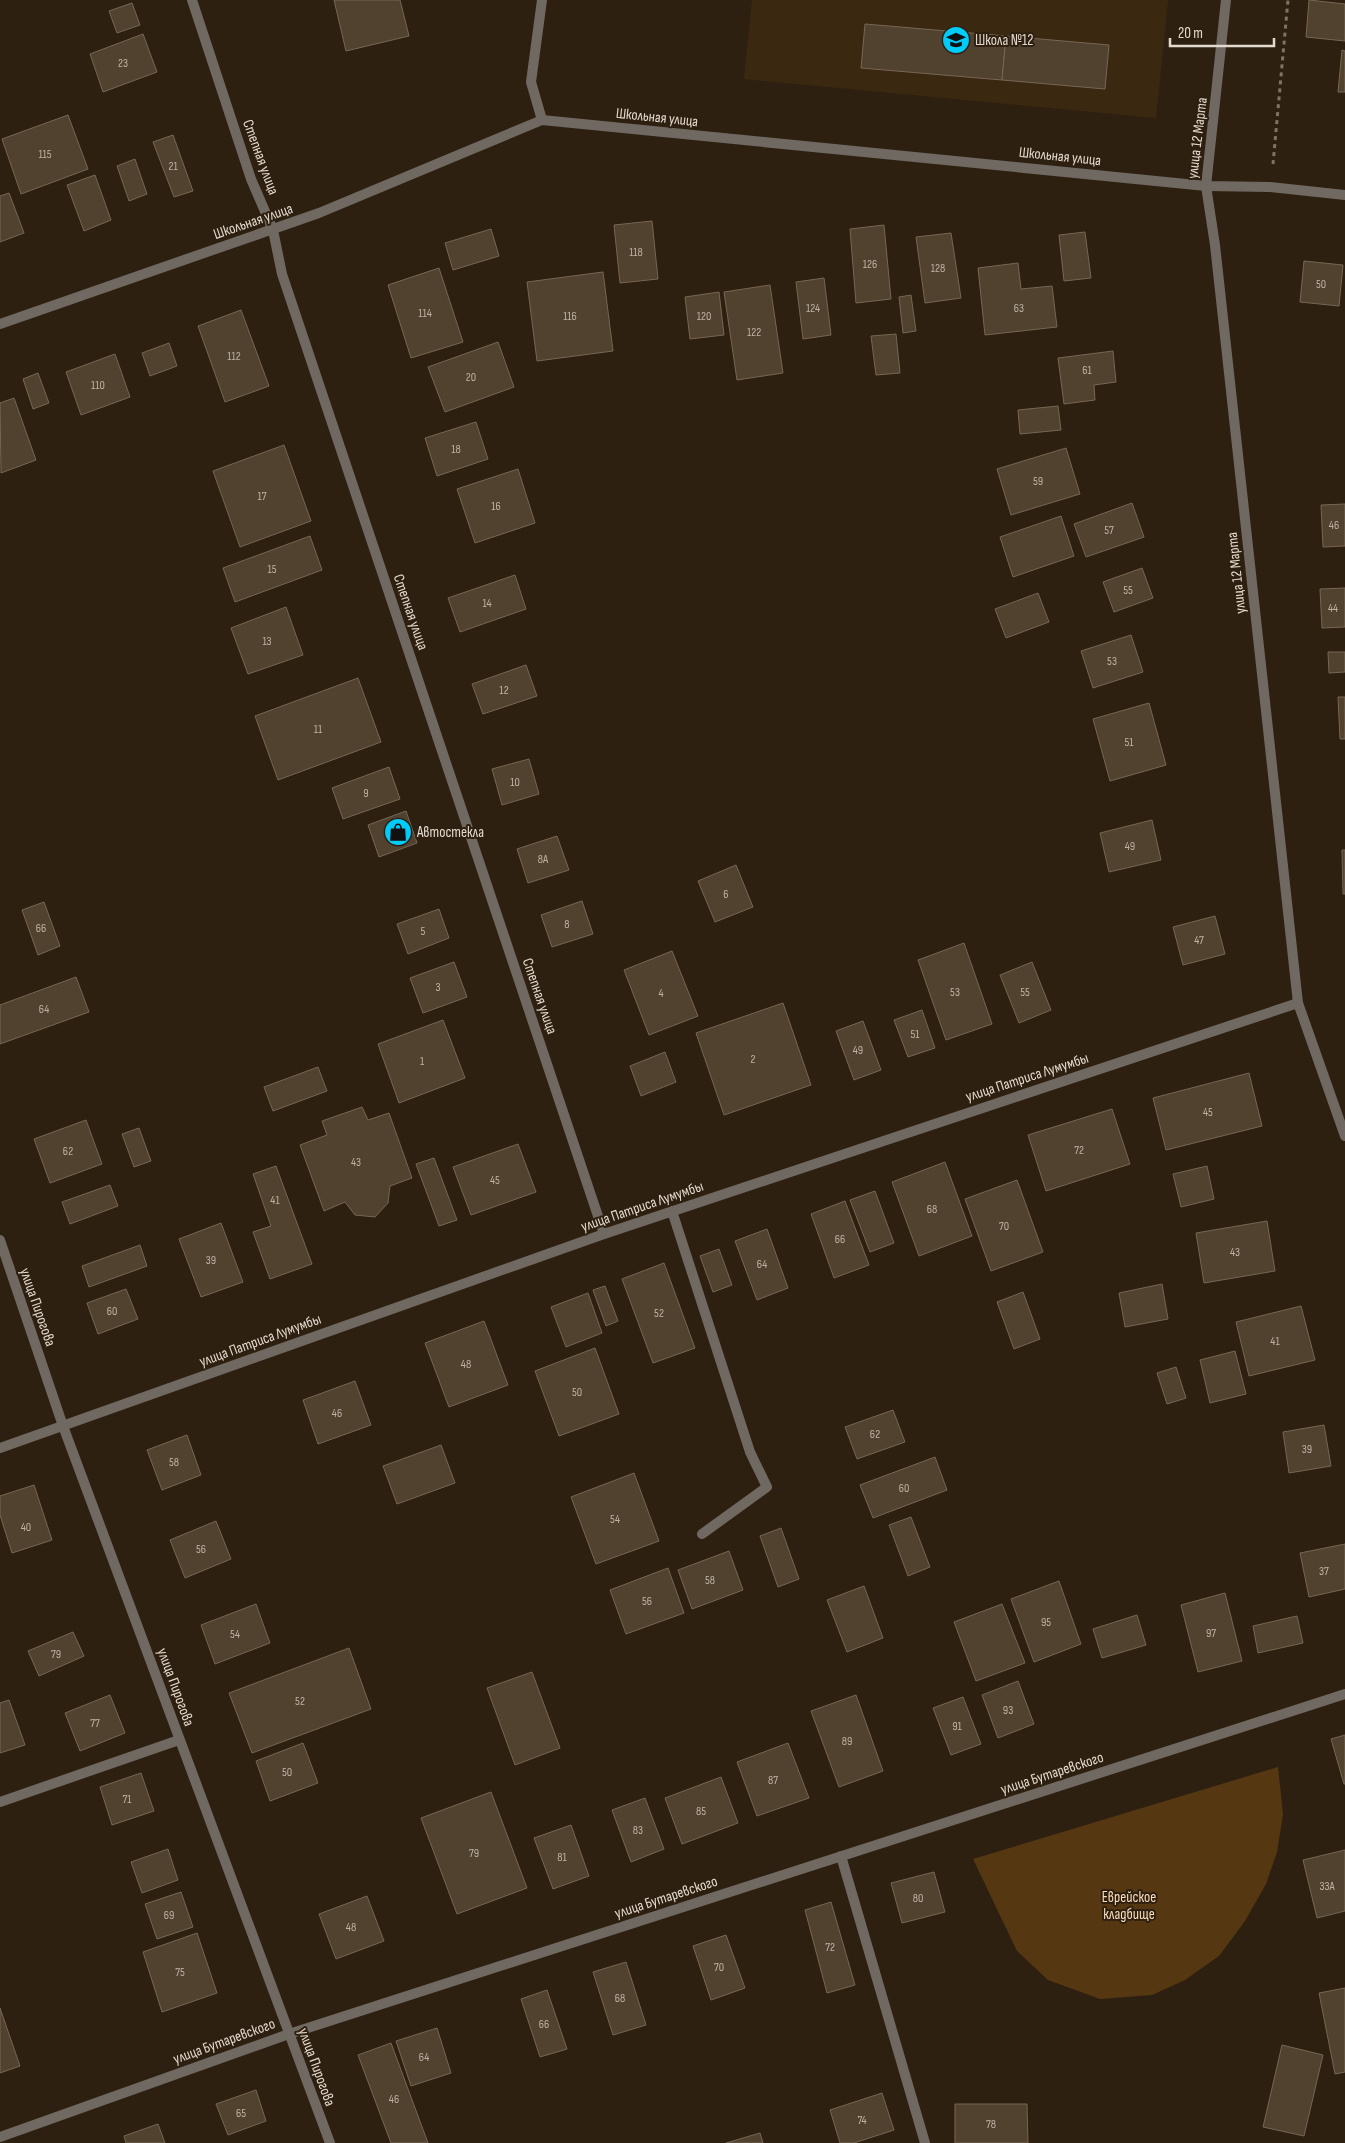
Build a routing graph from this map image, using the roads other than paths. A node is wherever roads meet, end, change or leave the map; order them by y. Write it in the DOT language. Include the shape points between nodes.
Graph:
graph roads {
  1 [pos="192,0"];
  2 [pos="542,0"];
  3 [pos="1226,0"];
  4 [pos="542,120"];
  5 [pos="1206,186"];
  6 [pos="1345,195"];
  7 [pos="273,230"];
  8 [pos="0,324"];
  9 [pos="1298,1002"];
  10 [pos="1345,1136"];
  11 [pos="672,1211"];
  12 [pos="604,1234"];
  13 [pos="0,1240"];
  14 [pos="63,1426"];
  15 [pos="0,1448"];
  16 [pos="702,1534"];
  17 [pos="1345,1694"];
  18 [pos="179,1740"];
  19 [pos="0,1802"];
  20 [pos="841,1856"];
  21 [pos="289,2034"];
  22 [pos="0,2137"];
  23 [pos="330,2143"];
  24 [pos="925,2143"];
  1 -- 7 [label="street, Степная улица" via="251,179"];
  2 -- 4 [label="street" via="531,82"];
  3 -- 5 [label="street, улица 12 Марта"];
  4 -- 5 [label="street, Школьная улица"];
  4 -- 7 [label="street, Школьная улица"];
  5 -- 6 [label="street, Школьная улица"];
  5 -- 9 [label="street, улица 12 Марта"];
  7 -- 8 [label="street, Школьная улица"];
  7 -- 12 [label="street, Степная улица" via="282,274"];
  9 -- 10 [label="street, улица 12 Марта"];
  9 -- 11 [label="street, улица Патриса Лумумбы"];
  11 -- 12 [label="street, улица Патриса Лумумбы"];
  11 -- 16 [label="street" via="747,1443 767,1487"];
  12 -- 14 [label="street, улица Патриса Лумумбы"];
  13 -- 14 [label="street, улица Пирогова"];
  14 -- 15 [label="street, улица Патриса Лумумбы"];
  14 -- 18 [label="street, улица Пирогова"];
  17 -- 20 [label="street, улица Бутаревского"];
  18 -- 19 [label="street"];
  18 -- 21 [label="street, улица Пирогова"];
  20 -- 21 [label="street, улица Бутаревского"];
  20 -- 24 [label="street"];
  21 -- 22 [label="street, улица Бутаревского"];
  21 -- 23 [label="street, улица Пирогова"];
}
